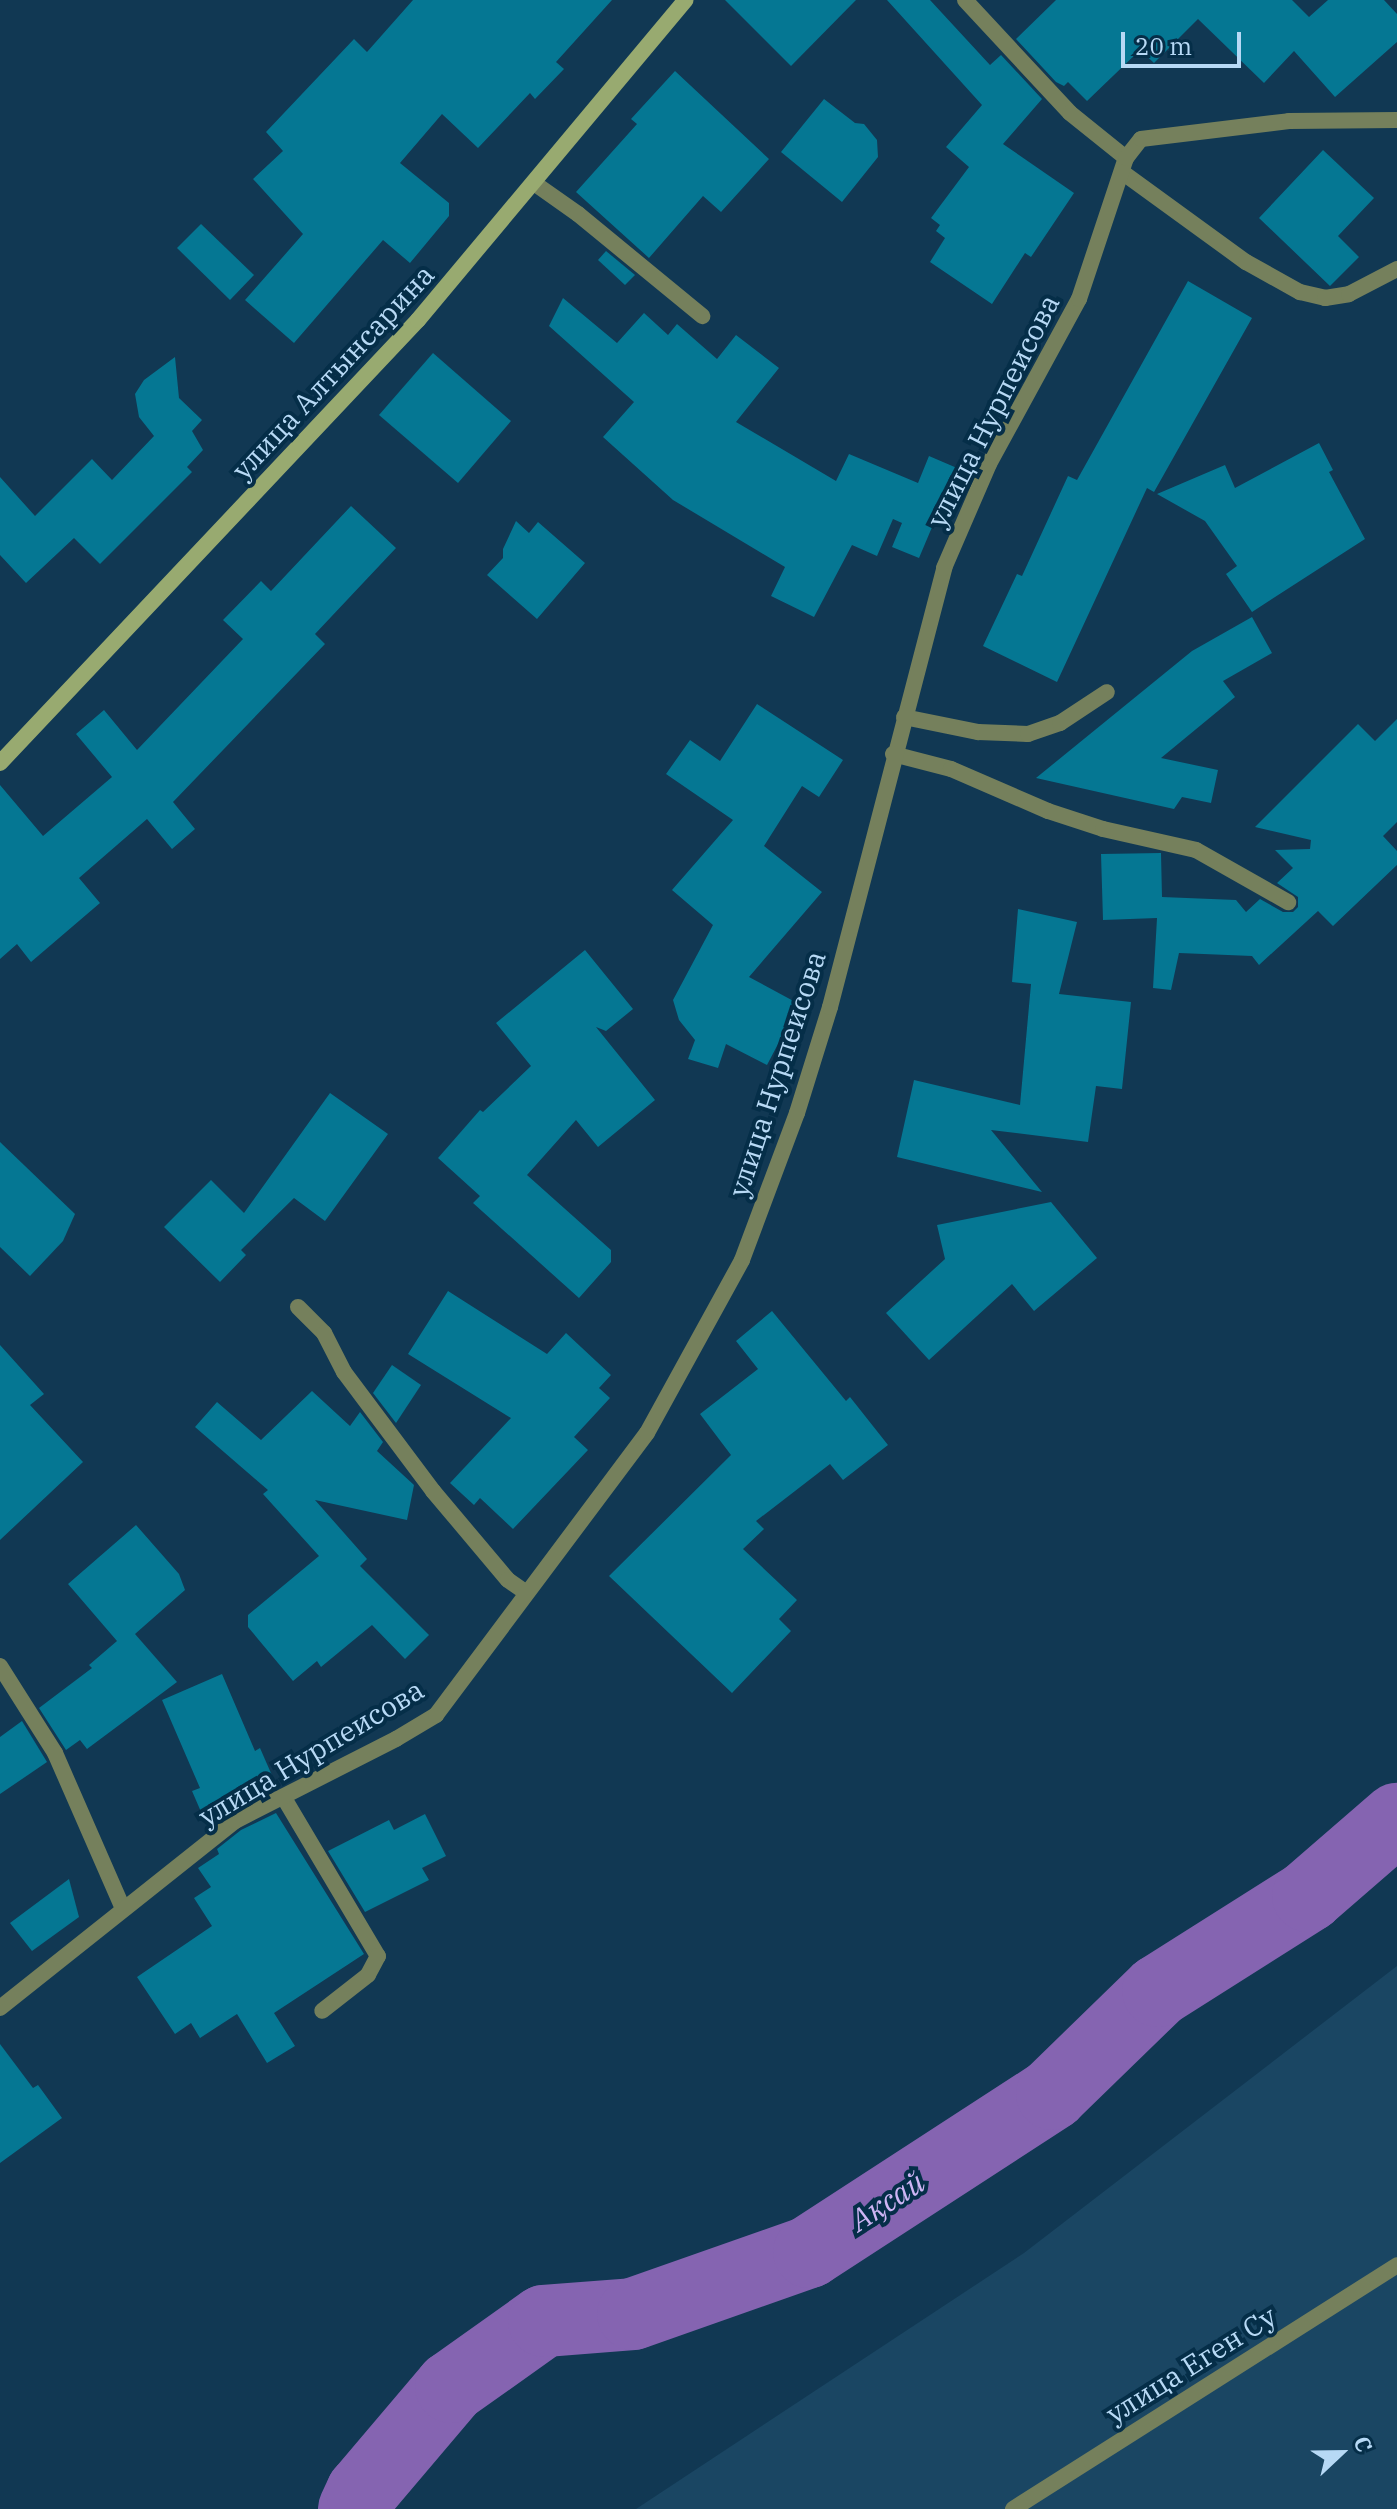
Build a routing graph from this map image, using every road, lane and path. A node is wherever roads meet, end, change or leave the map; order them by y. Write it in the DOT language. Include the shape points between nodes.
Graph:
graph roads {
  1 [pos="686,0"];
  2 [pos="965,0"];
  3 [pos="1397,120"];
  4 [pos="1124,165"];
  5 [pos="534,183"];
  6 [pos="1397,269"];
  7 [pos="702,316"];
  8 [pos="1107,692"];
  9 [pos="904,717"];
  10 [pos="893,754"];
  11 [pos="0,763"];
  12 [pos="1288,902"];
  13 [pos="298,1307"];
  14 [pos="525,1592"];
  15 [pos="0,1666"];
  16 [pos="284,1798"];
  17 [pos="123,1909"];
  18 [pos="0,2008"];
  19 [pos="322,2011"];
  20 [pos="1397,2265"];
  21 [pos="1013,2509"];
  1 -- 5 [label="street, улица Алтынсарина"];
  2 -- 4 [label="street"];
  3 -- 4 [label="street" via="1289,121 1141,139"];
  4 -- 6 [label="street" via="1246,262 1300,292 1325,298 1349,294"];
  4 -- 9 [label="street, улица Нурпеисова" via="1079,299 989,464 944,568"];
  5 -- 7 [label="street"];
  5 -- 11 [label="street, улица Алтынсарина" via="418,320"];
  8 -- 9 [label="street" via="1060,723 1028,734 978,732"];
  9 -- 10 [label="street, улица Нурпеисова"];
  10 -- 12 [label="street" via="951,769 1103,829 1196,850"];
  10 -- 14 [label="street, улица Нурпеисова" via="830,1007 742,1260 647,1433"];
  13 -- 14 [label="street" via="324,1333 344,1372 433,1491 508,1580"];
  14 -- 16 [label="street, улица Нурпеисова" via="436,1715"];
  15 -- 17 [label="street" via="55,1753"];
  16 -- 17 [label="street, улица Нурпеисова" via="235,1821"];
  16 -- 19 [label="street" via="378,1956 368,1975"];
  17 -- 18 [label="street, улица Нурпеисова"];
  20 -- 21 [label="street, улица Еген Су"];
}
